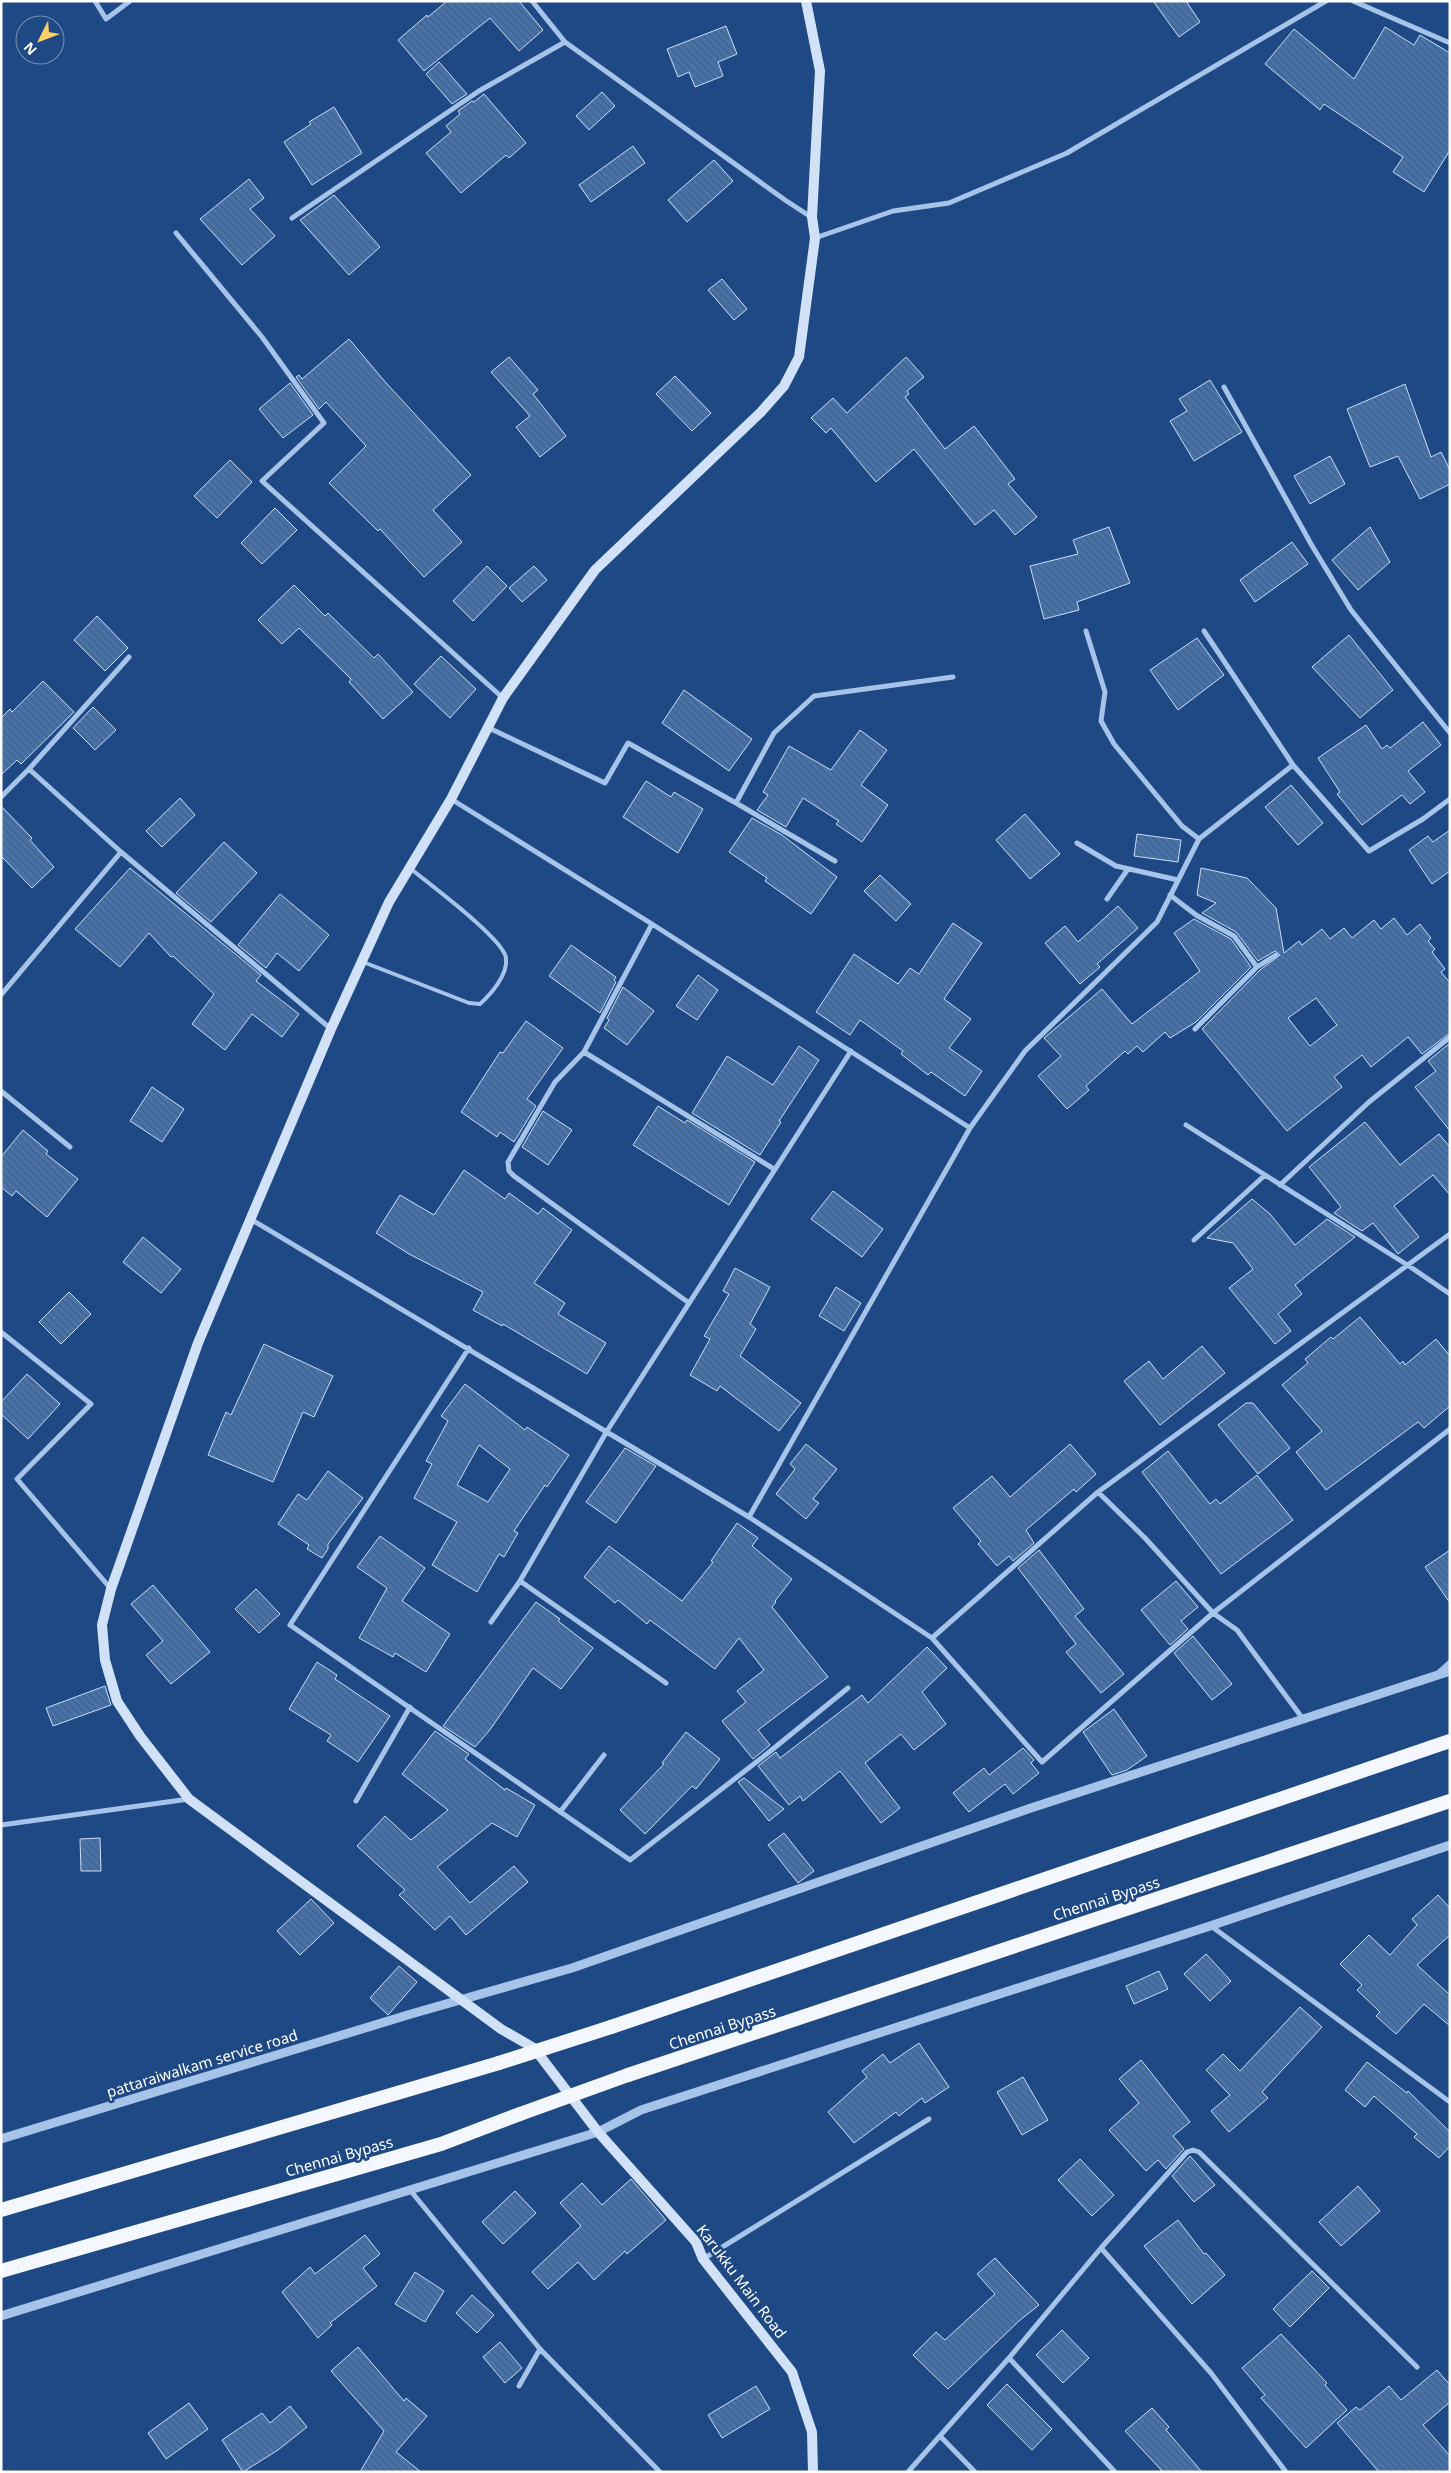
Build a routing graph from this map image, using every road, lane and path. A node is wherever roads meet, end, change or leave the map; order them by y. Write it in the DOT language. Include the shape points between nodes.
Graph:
graph roads {
  1 [pos="95,1"];
  2 [pos="130,1"];
  3 [pos="532,1"];
  4 [pos="806,1"];
  5 [pos="1326,1"];
  6 [pos="1356,2"];
  7 [pos="565,42"];
  8 [pos="1450,43"];
  9 [pos="292,218"];
  10 [pos="812,218"];
  11 [pos="176,233"];
  12 [pos="814,238"];
  13 [pos="1224,387"];
  14 [pos="1086,631"];
  15 [pos="1204,631"];
  16 [pos="129,657"];
  17 [pos="954,677"];
  18 [pos="503,698"];
  19 [pos="488,728"];
  20 [pos="1450,734"];
  21 [pos="1293,765"];
  22 [pos="28,769"];
  23 [pos="1,797"];
  24 [pos="451,799"];
  25 [pos="1450,799"];
  26 [pos="736,802"];
  27 [pos="1199,839"];
  28 [pos="1077,843"];
  29 [pos="121,852"];
  30 [pos="835,861"];
  31 [pos="409,867"];
  32 [pos="1128,869"];
  33 [pos="1178,880"];
  34 [pos="1170,895"];
  35 [pos="1107,899"];
  36 [pos="652,924"];
  37 [pos="1276,955"];
  38 [pos="362,962"];
  39 [pos="1257,967"];
  40 [pos="1,995"];
  41 [pos="331,1029"];
  42 [pos="1195,1029"];
  43 [pos="1450,1037"];
  44 [pos="851,1051"];
  45 [pos="584,1052"];
  46 [pos="1,1092"];
  47 [pos="1186,1125"];
  48 [pos="970,1128"];
  49 [pos="70,1147"];
  50 [pos="774,1170"];
  51 [pos="1265,1176"];
  52 [pos="1280,1185"];
  53 [pos="252,1220"];
  54 [pos="1450,1234"];
  55 [pos="1194,1240"];
  56 [pos="1409,1266"];
  57 [pos="1450,1294"];
  58 [pos="689,1304"];
  59 [pos="1,1332"];
  60 [pos="469,1348"];
  61 [pos="1450,1429"];
  62 [pos="607,1431"];
  63 [pos="1098,1492"];
  64 [pos="750,1517"];
  65 [pos="520,1581"];
  66 [pos="111,1589"];
  67 [pos="1213,1613"];
  68 [pos="491,1622"];
  69 [pos="932,1638"];
  70 [pos="1450,1662"];
  71 [pos="1450,1671"];
  72 [pos="1434,1676"];
  73 [pos="666,1683"];
  74 [pos="848,1688"];
  75 [pos="410,1707"];
  76 [pos="1303,1719"];
  77 [pos="1450,1742"];
  78 [pos="604,1755"];
  79 [pos="190,1799"];
  80 [pos="356,1801"];
  81 [pos="1450,1801"];
  82 [pos="560,1812"];
  83 [pos="1,1825"];
  84 [pos="1450,1845"];
  85 [pos="1210,1926"];
  86 [pos="461,2000"];
  87 [pos="1450,2102"];
  88 [pos="930,2118"];
  89 [pos="598,2132"];
  90 [pos="1,2139"];
  91 [pos="410,2190"];
  92 [pos="1,2210"];
  93 [pos="1101,2248"];
  94 [pos="703,2259"];
  95 [pos="1,2271"];
  96 [pos="1,2316"];
  97 [pos="540,2349"];
  98 [pos="1009,2358"];
  99 [pos="1417,2367"];
  100 [pos="519,2386"];
  101 [pos="940,2436"];
  102 [pos="660,2472"];
  103 [pos="813,2472"];
  104 [pos="908,2472"];
  105 [pos="975,2472"];
  106 [pos="1115,2472"];
  107 [pos="1286,2472"];
  1 -- 2 [label="street" via="106,18"];
  3 -- 7 [label="street"];
  4 -- 10 [label="main road, Karukku Main Road" via="820,72"];
  5 -- 12 [label="street" via="1066,153 950,203 893,211"];
  6 -- 8 [label="street"];
  7 -- 9 [label="street" via="479,91"];
  7 -- 10 [label="street"];
  10 -- 12 [label="main road, Karukku Main Road"];
  11 -- 18 [label="street" via="262,337 324,423 262,481"];
  12 -- 18 [label="main road, Karukku Main Road" via="799,357 784,386 761,412 595,570"];
  13 -- 20 [label="street" via="1351,610"];
  14 -- 27 [label="street" via="1105,692 1101,721 1114,744 1182,826"];
  15 -- 21 [label="street"];
  16 -- 22 [label="street"];
  17 -- 26 [label="street" via="814,696 774,733"];
  18 -- 19 [label="main road, Karukku Main Road"];
  19 -- 24 [label="main road, Karukku Main Road"];
  19 -- 26 [label="street" via="605,783 628,743"];
  21 -- 25 [label="street" via="1369,851 1424,819"];
  21 -- 27 [label="street"];
  22 -- 23 [label="street"];
  22 -- 29 [label="street"];
  24 -- 31 [label="main road, Karukku Main Road"];
  24 -- 36 [label="street"];
  26 -- 30 [label="street"];
  27 -- 33 [label="street"];
  28 -- 32 [label="street" via="1116,866"];
  29 -- 40 [label="street"];
  29 -- 41 [label="street"];
  31 -- 38 [label="main road, Karukku Main Road"];
  31 -- 38 [label="lane" via="501,947 506,958 504,970 480,1004 469,1003"];
  32 -- 33 [label="street"];
  32 -- 35 [label="street"];
  33 -- 34 [label="street"];
  34 -- 39 [label="street" via="1196,915 1234,936"];
  34 -- 48 [label="street" via="1157,922 1025,1051"];
  36 -- 44 [label="street"];
  36 -- 45 [label="street"];
  37 -- 39 [label="street"];
  38 -- 41 [label="main road, Karukku Main Road"];
  39 -- 42 [label="street"];
  41 -- 53 [label="main road, Karukku Main Road"];
  43 -- 52 [label="street" via="1369,1102"];
  44 -- 48 [label="street"];
  44 -- 50 [label="street"];
  45 -- 50 [label="street"];
  45 -- 58 [label="street" via="555,1082 508,1162 509,1171"];
  46 -- 49 [label="street"];
  47 -- 51 [label="street"];
  48 -- 64 [label="street"];
  50 -- 58 [label="street"];
  51 -- 52 [label="street"];
  51 -- 55 [label="street"];
  52 -- 56 [label="street"];
  53 -- 60 [label="street"];
  53 -- 66 [label="main road, Karukku Main Road" via="198,1343"];
  54 -- 56 [label="street"];
  56 -- 57 [label="street"];
  56 -- 63 [label="street"];
  58 -- 62 [label="street"];
  59 -- 66 [label="street" via="91,1404 18,1479"];
  60 -- 62 [label="street"];
  60 -- 75 [label="street" via="290,1625"];
  61 -- 67 [label="street"];
  62 -- 64 [label="street"];
  62 -- 65 [label="street"];
  63 -- 67 [label="street"];
  63 -- 69 [label="street"];
  64 -- 69 [label="street"];
  65 -- 68 [label="street"];
  65 -- 73 [label="street"];
  66 -- 79 [label="main road, Karukku Main Road" via="102,1626 105,1660 117,1701"];
  67 -- 69 [label="street" via="1042,1762"];
  67 -- 76 [label="street" via="1237,1630"];
  70 -- 72 [label="street"];
  71 -- 72 [label="street, pattaraiwalkam service road"];
  72 -- 76 [label="street, pattaraiwalkam service road"];
  74 -- 82 [label="street" via="630,1860"];
  75 -- 80 [label="street"];
  75 -- 82 [label="street"];
  76 -- 86 [label="street, pattaraiwalkam service road" via="1028,1809 572,1968"];
  77 -- 92 [label="highway, bridge" via="611,2027"];
  78 -- 82 [label="street"];
  79 -- 83 [label="street"];
  79 -- 86 [label="main road, Karukku Main Road"];
  81 -- 95 [label="highway, Chennai Bypass, bridge" via="628,2075 441,2144"];
  84 -- 85 [label="street"];
  85 -- 87 [label="street"];
  85 -- 89 [label="street" via="641,2110"];
  86 -- 89 [label="main road, Karukku Main Road" via="534,2048"];
  86 -- 90 [label="street, pattaraiwalkam service road"];
  88 -- 94 [label="street"];
  89 -- 91 [label="street"];
  89 -- 94 [label="main road, Karukku Main Road" via="696,2242"];
  91 -- 96 [label="street"];
  91 -- 97 [label="street"];
  93 -- 98 [label="street"];
  93 -- 99 [label="street" via="1187,2152 1199,2152"];
  93 -- 107 [label="street" via="1210,2373"];
  94 -- 103 [label="main road, Karukku Main Road" via="792,2372 812,2432"];
  97 -- 100 [label="street"];
  97 -- 102 [label="street"];
  98 -- 101 [label="street"];
  98 -- 106 [label="street"];
  101 -- 104 [label="street"];
  101 -- 105 [label="street"];
}
